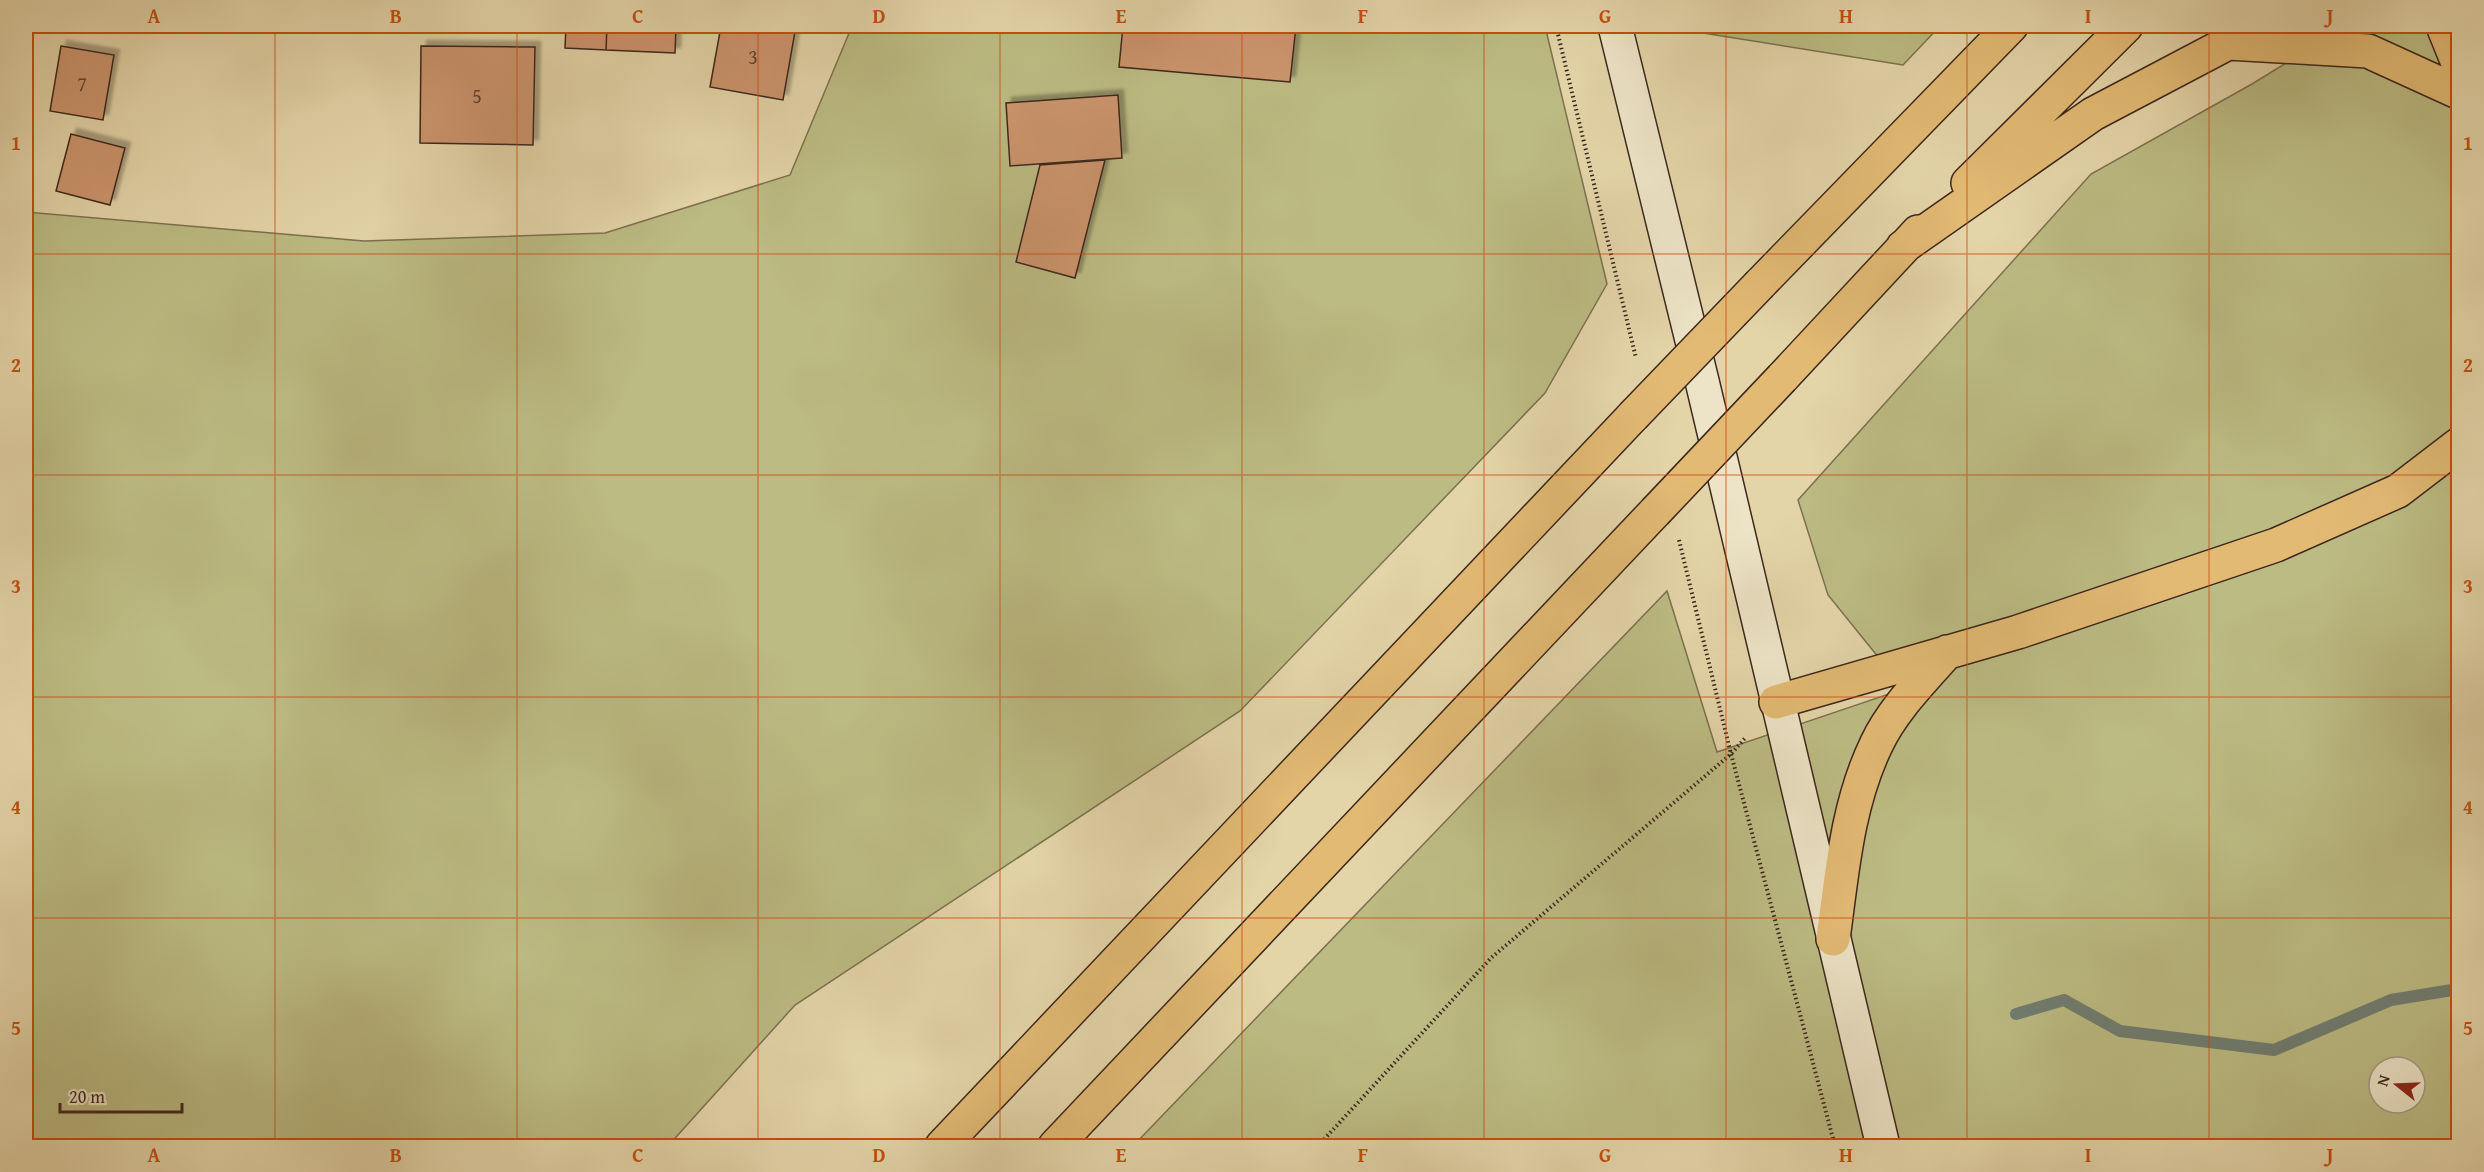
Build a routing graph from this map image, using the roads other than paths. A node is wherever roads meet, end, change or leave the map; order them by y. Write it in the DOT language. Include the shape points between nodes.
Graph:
graph roads {
  1 [pos="1615,26"];
  2 [pos="2126,26"];
  3 [pos="2443,26"];
  4 [pos="2007,28"];
  5 [pos="2458,63"];
  6 [pos="2458,92"];
  7 [pos="1904,247"];
  8 [pos="2458,445"];
  9 [pos="1947,652"];
  10 [pos="1776,702"];
  11 [pos="1833,939"];
  12 [pos="942,1146"];
  13 [pos="1055,1146"];
  14 [pos="1883,1146"];
  1 -- 10 [label="main road"];
  2 -- 7 [label="highway"];
  3 -- 5 [label="highway"];
  4 -- 12 [label="highway, bridge" via="1633,416"];
  6 -- 7 [label="highway" via="2368,51 2228,42 2093,114"];
  7 -- 13 [label="highway, bridge" via="1782,378 1667,523"];
  8 -- 9 [label="highway" via="2398,490 2276,545"];
  9 -- 10 [label="highway"];
  9 -- 11 [label="highway" via="1904,701 1877,742 1851,815"];
  10 -- 11 [label="main road"];
  11 -- 14 [label="main road"];
}
